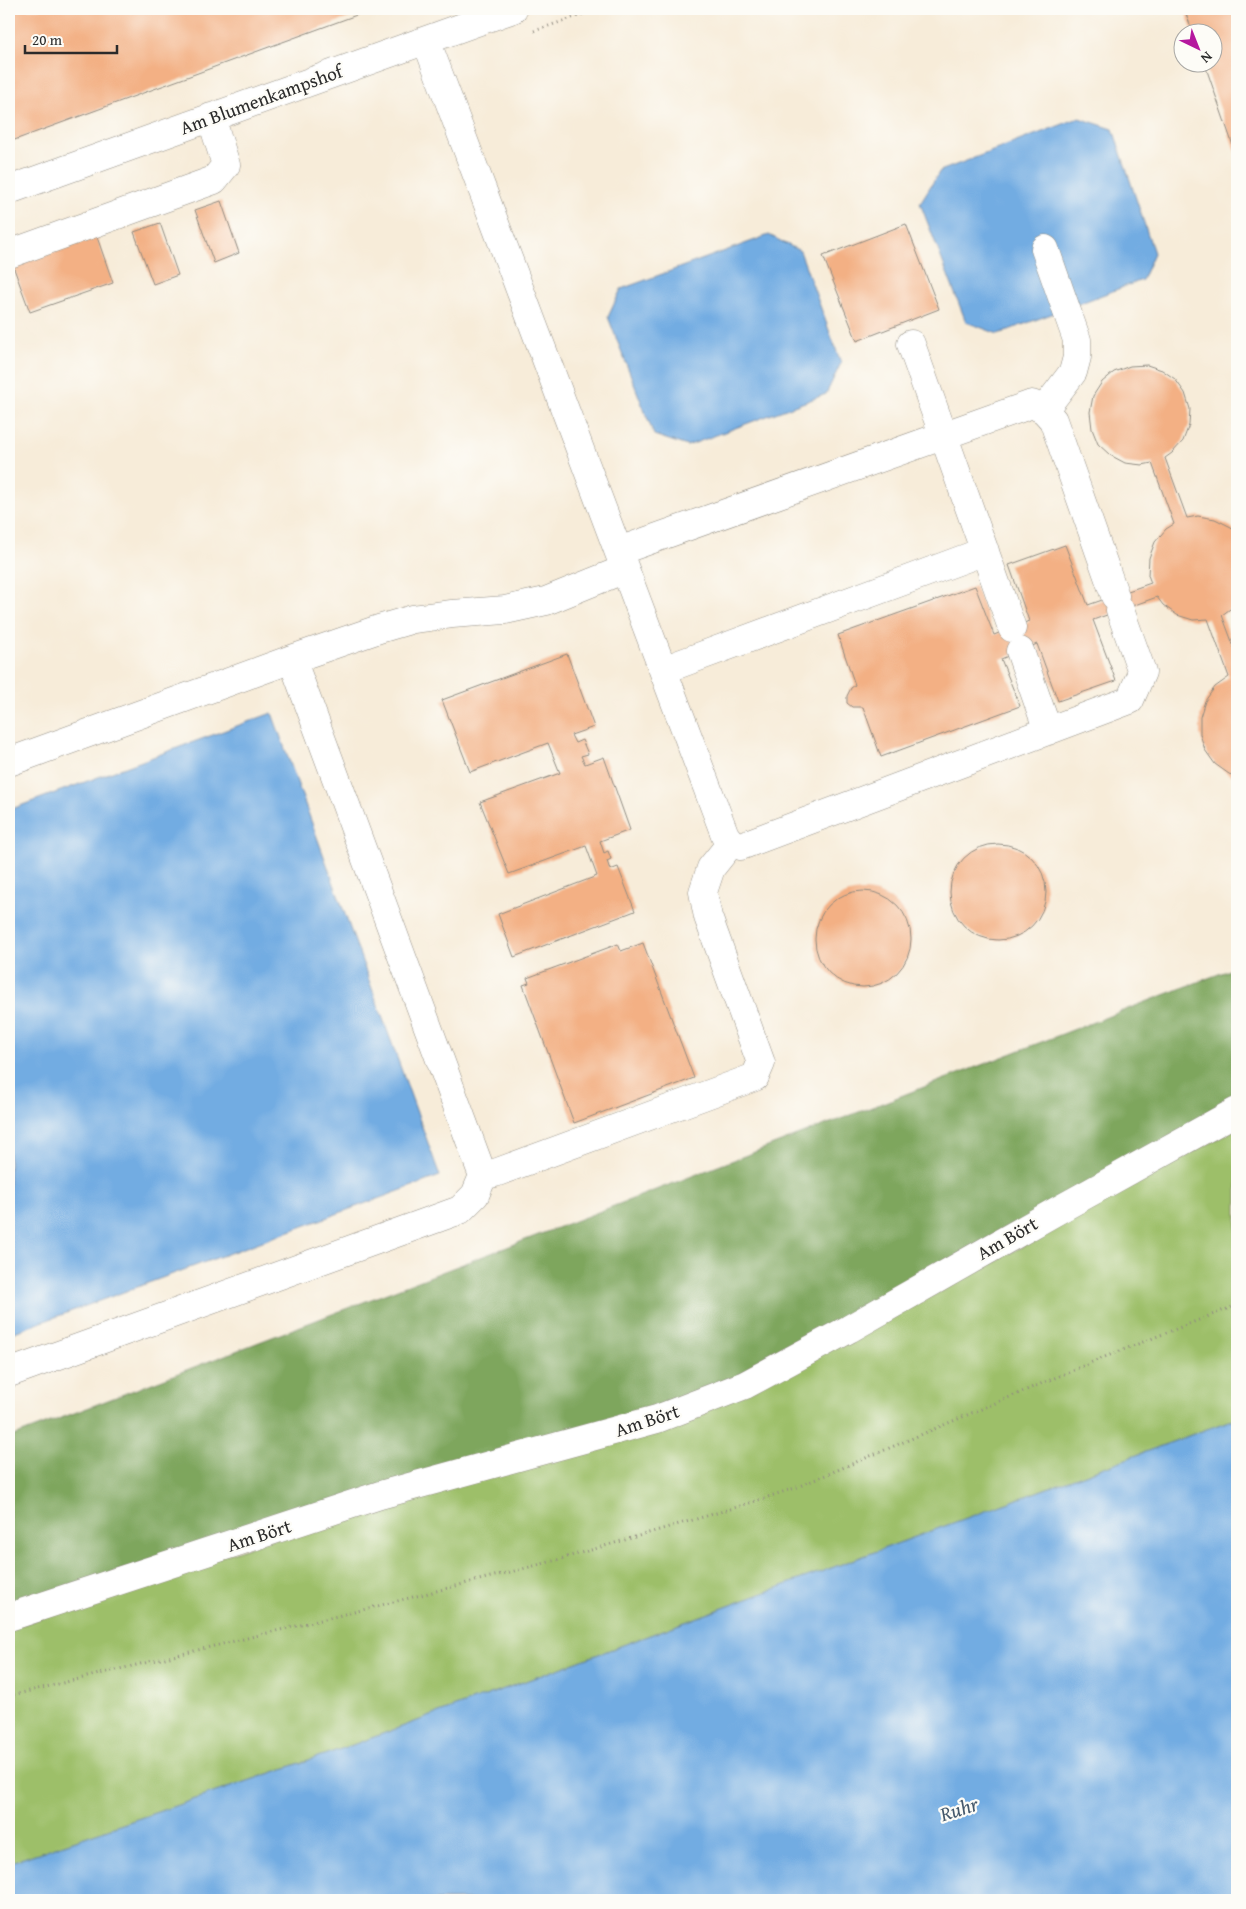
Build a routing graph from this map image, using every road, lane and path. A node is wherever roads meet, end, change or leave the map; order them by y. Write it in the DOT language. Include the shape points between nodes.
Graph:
graph roads {
  1 [pos="513,9"];
  2 [pos="426,40"];
  3 [pos="211,117"];
  4 [pos="9,190"];
  5 [pos="1045,248"];
  6 [pos="9,254"];
  7 [pos="911,344"];
  8 [pos="1044,410"];
  9 [pos="944,436"];
  10 [pos="985,551"];
  11 [pos="622,560"];
  12 [pos="292,659"];
  13 [pos="663,670"];
  14 [pos="1048,731"];
  15 [pos="9,762"];
  16 [pos="731,843"];
  17 [pos="1237,1111"];
  18 [pos="483,1176"];
  19 [pos="1237,1305"];
  20 [pos="9,1373"];
  21 [pos="9,1617"];
  22 [pos="9,1696"];
  1 -- 2 [label="street, Am Blumenkampshof"];
  2 -- 3 [label="street, Am Blumenkampshof"];
  2 -- 11 [label="street"];
  3 -- 4 [label="street, Am Blumenkampshof"];
  3 -- 6 [label="street" via="226,165 214,180"];
  5 -- 8 [label="street" via="1077,340 1078,357 1073,372"];
  7 -- 9 [label="street"];
  8 -- 9 [label="street" via="1032,404"];
  8 -- 14 [label="street" via="1053,420 1142,672 1130,700"];
  9 -- 10 [label="street"];
  9 -- 11 [label="street"];
  10 -- 13 [label="street"];
  10 -- 14 [label="street"];
  11 -- 12 [label="street" via="546,601 505,610 413,619"];
  11 -- 13 [label="street"];
  12 -- 15 [label="street"];
  12 -- 18 [label="street"];
  13 -- 16 [label="street" via="725,835"];
  14 -- 16 [label="street" via="741,846"];
  16 -- 18 [label="street" via="711,868 703,892 708,917 761,1063 755,1077"];
  17 -- 21 [label="street, Am Bört" via="745,1385 657,1419 380,1495"];
  18 -- 20 [label="street" via="475,1195 460,1210"];
  19 -- 22 [label="path" via="1097,1360 795,1488 745,1504 557,1560"];
}
